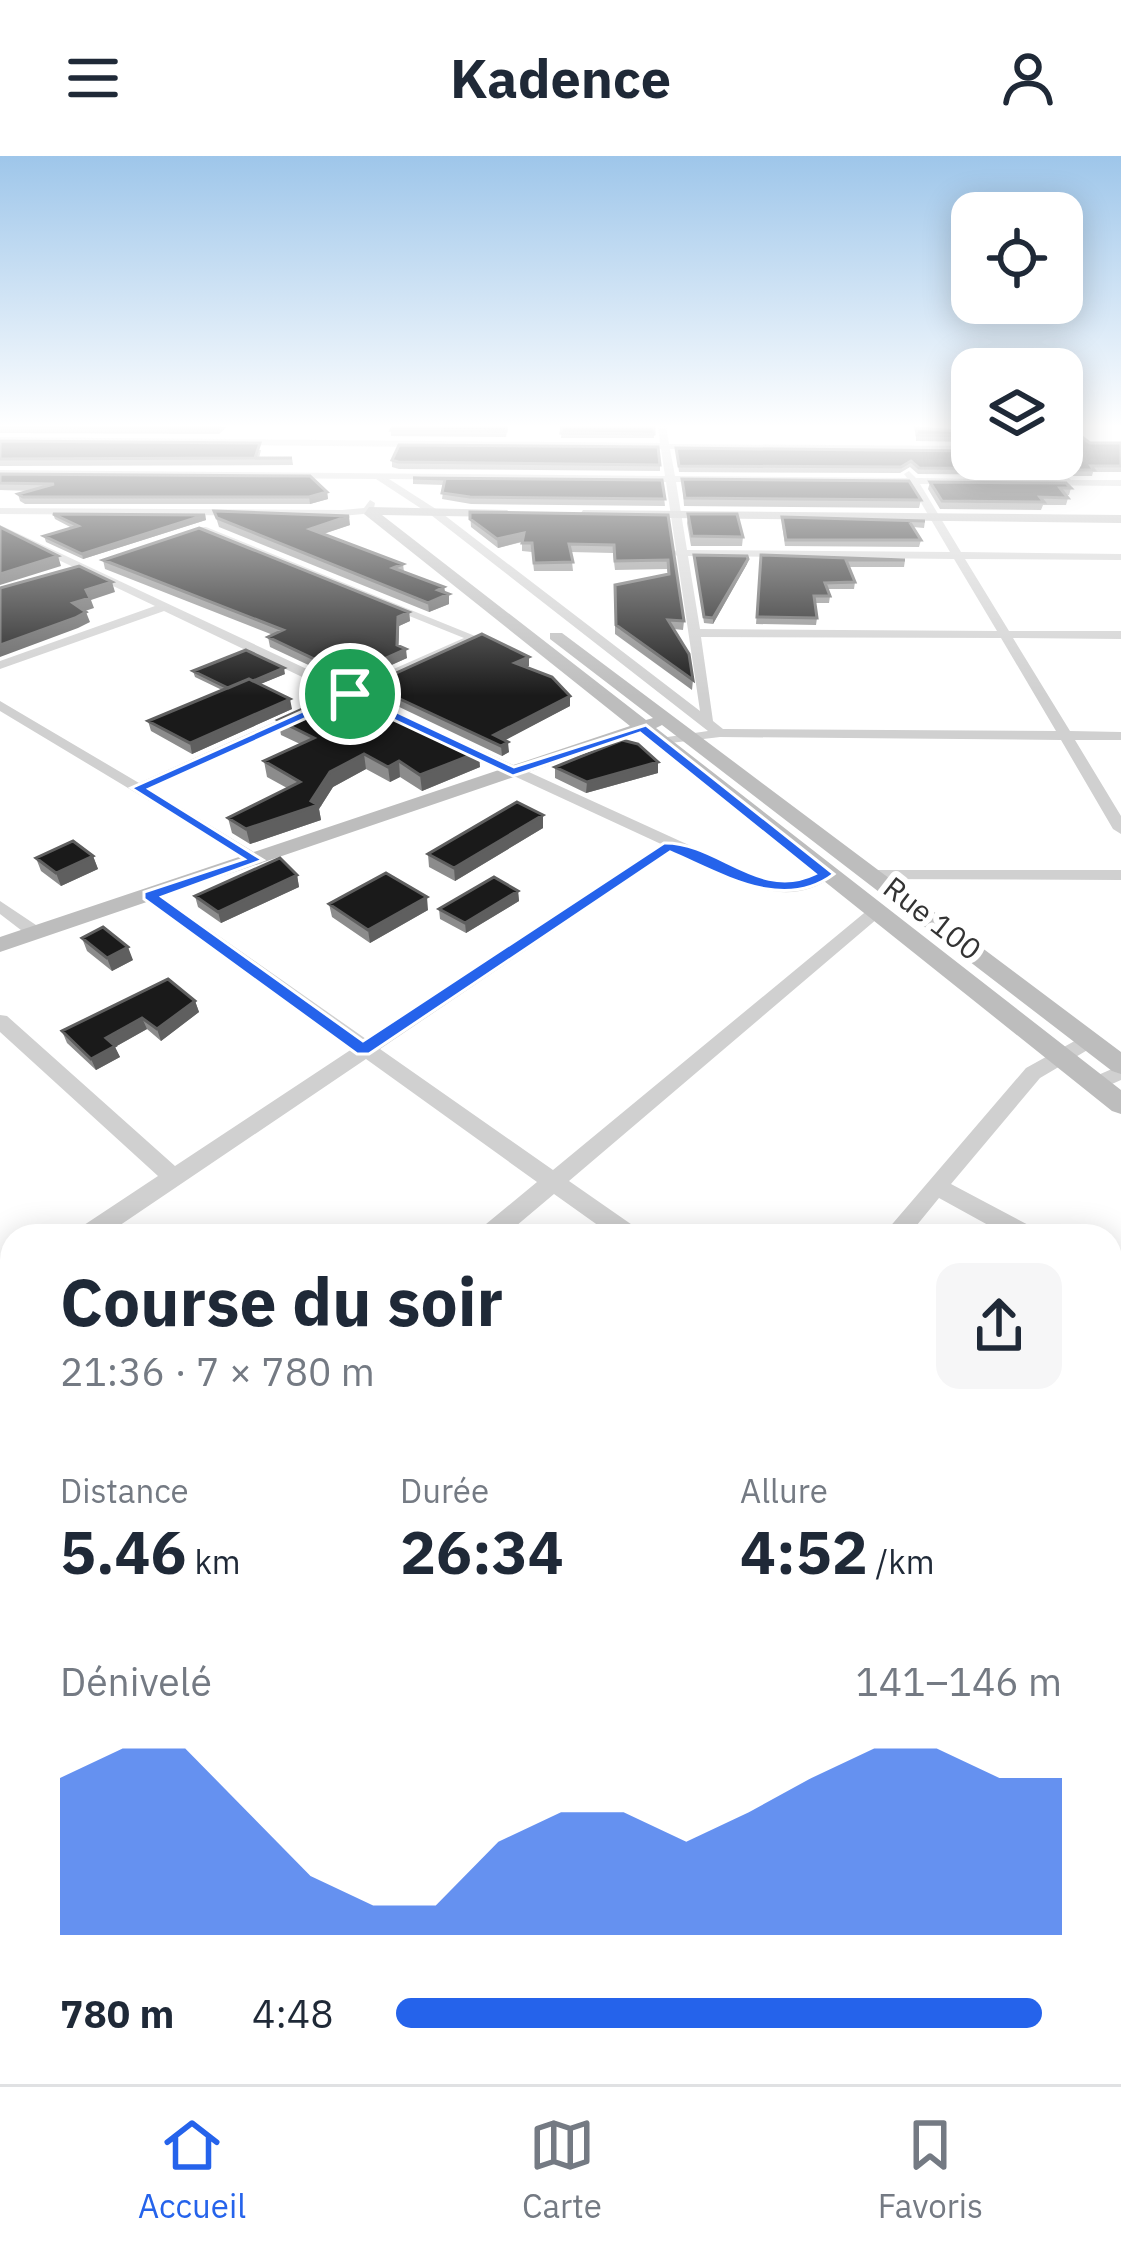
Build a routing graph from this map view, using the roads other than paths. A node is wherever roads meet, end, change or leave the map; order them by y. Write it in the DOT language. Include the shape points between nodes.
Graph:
graph roads {
  1 [pos="62,516"];
  2 [pos="243,516"];
  3 [pos="380,516"];
  4 [pos="400,516"];
  5 [pos="439,516"];
  6 [pos="674,516"];
  7 [pos="802,516"];
  8 [pos="933,518"];
  9 [pos="1121,519"];
  10 [pos="202,529"];
  11 [pos="3,531"];
  12 [pos="182,536"];
  13 [pos="679,553"];
  14 [pos="957,556"];
  15 [pos="1121,556"];
  16 [pos="102,561"];
  17 [pos="82,568"];
  18 [pos="62,574"];
  19 [pos="163,607"];
  20 [pos="694,633"];
  21 [pos="1002,634"];
  22 [pos="1121,635"];
  23 [pos="0,665"];
  24 [pos="350,694"];
  25 [pos="0,704"];
  26 [pos="390,713"];
  27 [pos="708,718"];
  28 [pos="665,720"];
  29 [pos="431,733"];
  30 [pos="720,733"];
  31 [pos="650,735"];
  32 [pos="683,735"];
  33 [pos="1064,736"];
  34 [pos="1121,736"];
  35 [pos="513,772"];
  36 [pos="138,788"];
  37 [pos="1121,829"];
  38 [pos="669,846"];
  39 [pos="256,860"];
  40 [pos="826,874"];
  41 [pos="870,875"];
  42 [pos="1121,875"];
  43 [pos="150,896"];
  44 [pos="0,907"];
  45 [pos="875,913"];
  46 [pos="36,933"];
  47 [pos="0,945"];
  48 [pos="0,1022"];
  49 [pos="1089,1040"];
  50 [pos="363,1050"];
  51 [pos="1060,1056"];
  52 [pos="1121,1068"];
  53 [pos="1096,1084"];
  54 [pos="1121,1104"];
  55 [pos="173,1178"];
  56 [pos="552,1182"];
  57 [pos="936,1186"];
  58 [pos="104,1224"];
  59 [pos="502,1224"];
  60 [pos="613,1224"];
  61 [pos="904,1224"];
  62 [pos="1006,1224"];
  1 -- 11 [label="street"];
  2 -- 10 [label="street"];
  3 -- 31 [label="street, Rue 100"];
  4 -- 28 [label="street"];
  5 -- 27 [label="street"];
  6 -- 13 [label="street"];
  7 -- 8 [label="street"];
  8 -- 9 [label="street"];
  8 -- 14 [label="street"];
  10 -- 12 [label="street"];
  10 -- 24 [label="street" via="474,638"];
  11 -- 17 [label="street"];
  13 -- 14 [label="street"];
  13 -- 20 [label="street"];
  14 -- 15 [label="street"];
  14 -- 21 [label="street"];
  16 -- 17 [label="street"];
  17 -- 18 [label="street"];
  17 -- 19 [label="street"];
  19 -- 23 [label="street"];
  19 -- 24 [label="street"];
  20 -- 21 [label="street"];
  20 -- 27 [label="street"];
  21 -- 22 [label="street"];
  21 -- 33 [label="street"];
  24 -- 26 [label="street"];
  24 -- 36 [label="street"];
  25 -- 36 [label="street"];
  27 -- 30 [label="street"];
  28 -- 31 [label="street"];
  28 -- 32 [label="street"];
  29 -- 35 [label="street"];
  30 -- 32 [label="street"];
  30 -- 33 [label="street"];
  31 -- 32 [label="street"];
  31 -- 35 [label="street"];
  31 -- 40 [label="street, Rue 100"];
  32 -- 41 [label="street"];
  33 -- 34 [label="street"];
  33 -- 37 [label="street"];
  35 -- 38 [label="street"];
  35 -- 39 [label="street"];
  36 -- 39 [label="street"];
  38 -- 40 [label="street" via="794,890"];
  38 -- 50 [label="street"];
  39 -- 43 [label="street"];
  40 -- 45 [label="street, Rue 100"];
  41 -- 42 [label="street"];
  41 -- 49 [label="street"];
  43 -- 46 [label="street"];
  43 -- 50 [label="street"];
  44 -- 46 [label="street"];
  45 -- 51 [label="street, Rue 100"];
  45 -- 56 [label="street"];
  46 -- 47 [label="street"];
  48 -- 55 [label="street"];
  49 -- 51 [label="street"];
  49 -- 52 [label="street"];
  50 -- 55 [label="street"];
  50 -- 56 [label="street"];
  51 -- 53 [label="street, Rue 100"];
  51 -- 57 [label="street" via="1033,1072"];
  52 -- 53 [label="street"];
  53 -- 54 [label="street, Rue 100"];
  55 -- 58 [label="street"];
  56 -- 59 [label="street"];
  56 -- 60 [label="street"];
  57 -- 61 [label="street"];
  57 -- 62 [label="street"];
}
